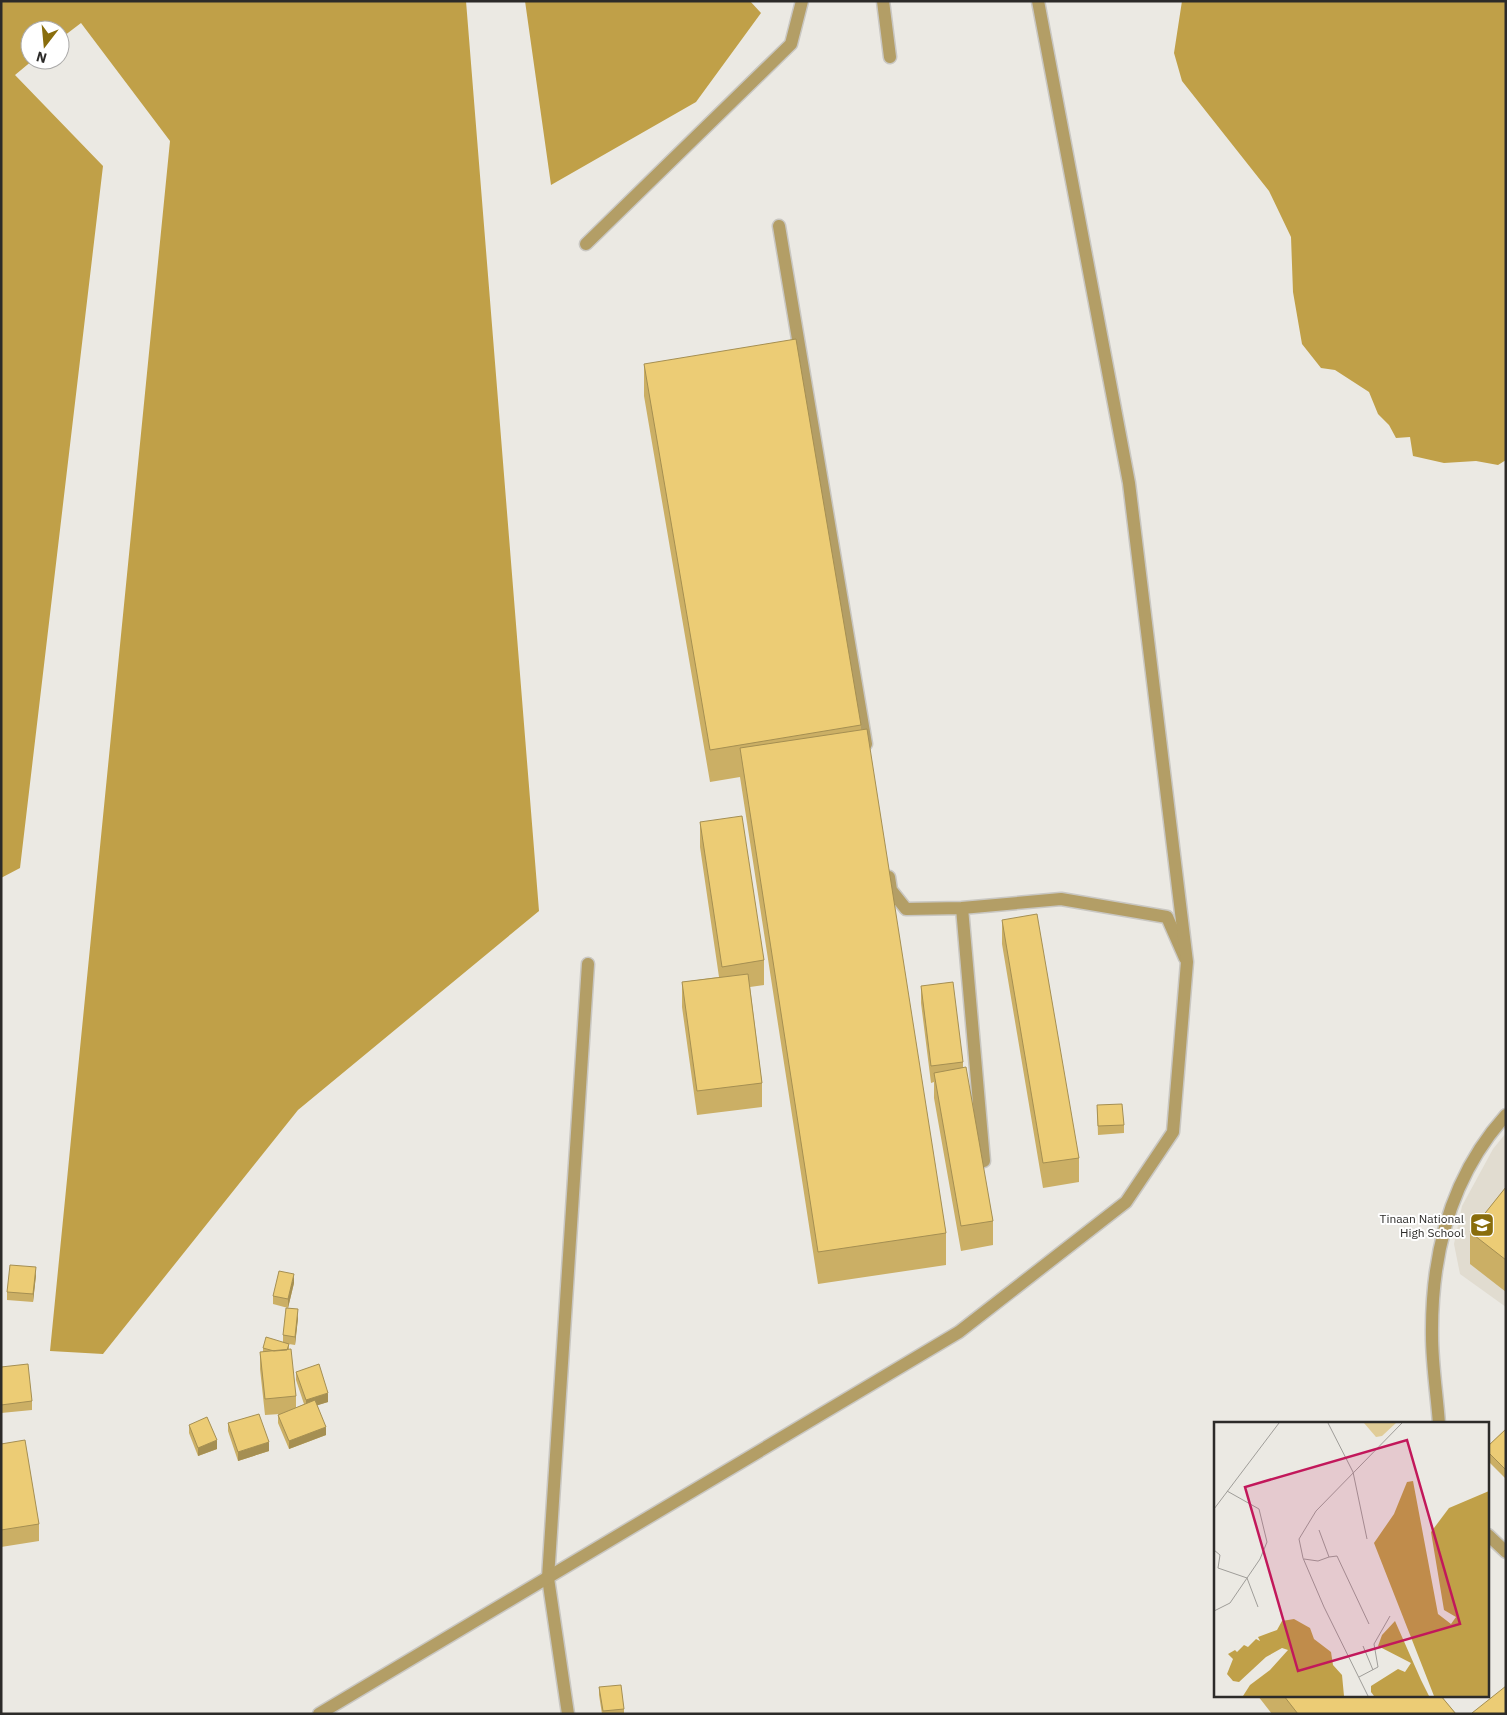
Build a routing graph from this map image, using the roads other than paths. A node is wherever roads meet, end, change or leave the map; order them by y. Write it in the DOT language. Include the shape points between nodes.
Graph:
graph roads {
  1 [pos="802,1"];
  2 [pos="883,1"];
  3 [pos="1038,1"];
  4 [pos="890,57"];
  5 [pos="779,226"];
  6 [pos="586,244"];
  7 [pos="868,753"];
  8 [pos="886,861"];
  9 [pos="962,908"];
  10 [pos="1187,962"];
  11 [pos="588,964"];
  12 [pos="1506,1115"];
  13 [pos="984,1161"];
  14 [pos="1440,1422"];
  15 [pos="1490,1537"];
  16 [pos="1506,1552"];
  17 [pos="548,1578"];
  18 [pos="319,1714"];
  19 [pos="568,1714"];
  1 -- 6 [label="street" via="791,44"];
  2 -- 4 [label="street"];
  3 -- 10 [label="street" via="1129,483"];
  5 -- 7 [label="street"];
  8 -- 9 [label="street" via="891,890 906,908"];
  9 -- 10 [label="street" via="1061,899 1166,917"];
  9 -- 13 [label="street"];
  10 -- 17 [label="street" via="1173,1132 1126,1202 959,1332"];
  11 -- 17 [label="street"];
  12 -- 14 [label="street" via="1486,1137 1458,1186 1438,1250 1432,1336"];
  15 -- 16 [label="street"];
  17 -- 18 [label="street"];
  17 -- 19 [label="street"];
}
